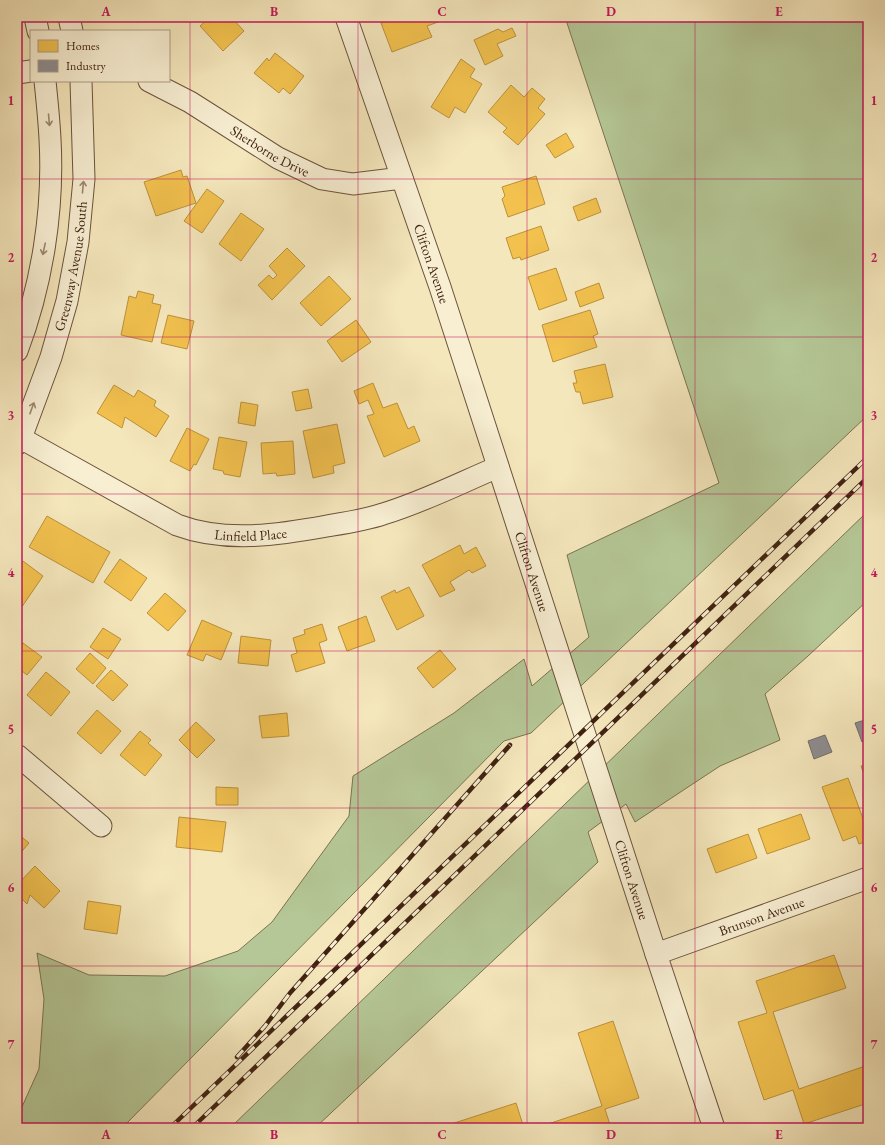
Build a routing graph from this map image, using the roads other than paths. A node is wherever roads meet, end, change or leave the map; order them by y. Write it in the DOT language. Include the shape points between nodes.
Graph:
graph roads {
  1 [pos="35,17"];
  2 [pos="69,17"];
  3 [pos="346,17"];
  4 [pos="38,30"];
  5 [pos="72,30"];
  6 [pos="30,71"];
  7 [pos="17,73"];
  8 [pos="45,82"];
  9 [pos="81,82"];
  10 [pos="151,82"];
  11 [pos="402,178"];
  12 [pos="17,351"];
  13 [pos="18,439"];
  14 [pos="498,467"];
  15 [pos="17,755"];
  16 [pos="101,826"];
  17 [pos="868,878"];
  18 [pos="656,954"];
  19 [pos="714,1128"];
  1 -- 4 [label="street"];
  2 -- 5 [label="street"];
  3 -- 11 [label="street, Clifton Avenue"];
  6 -- 7 [label="street"];
  8 -- 12 [label="street, Greenway Avenue South, one-way" via="50,140 46,238 35,293"];
  13 -- 9 [label="street, Greenway Avenue South, one-way" via="50,357 63,315 78,242 84,179"];
  10 -- 11 [label="street, Sherborne Drive" via="190,102 278,158 322,179 353,184"];
  11 -- 14 [label="street, Clifton Avenue"];
  13 -- 14 [label="street, Linfield Place" via="177,526 226,536 298,531 382,515"];
  14 -- 18 [label="street, Clifton Avenue"];
  15 -- 16 [label="street"];
  17 -- 18 [label="street, Brunson Avenue"];
  18 -- 19 [label="street, Clifton Avenue"];
}
